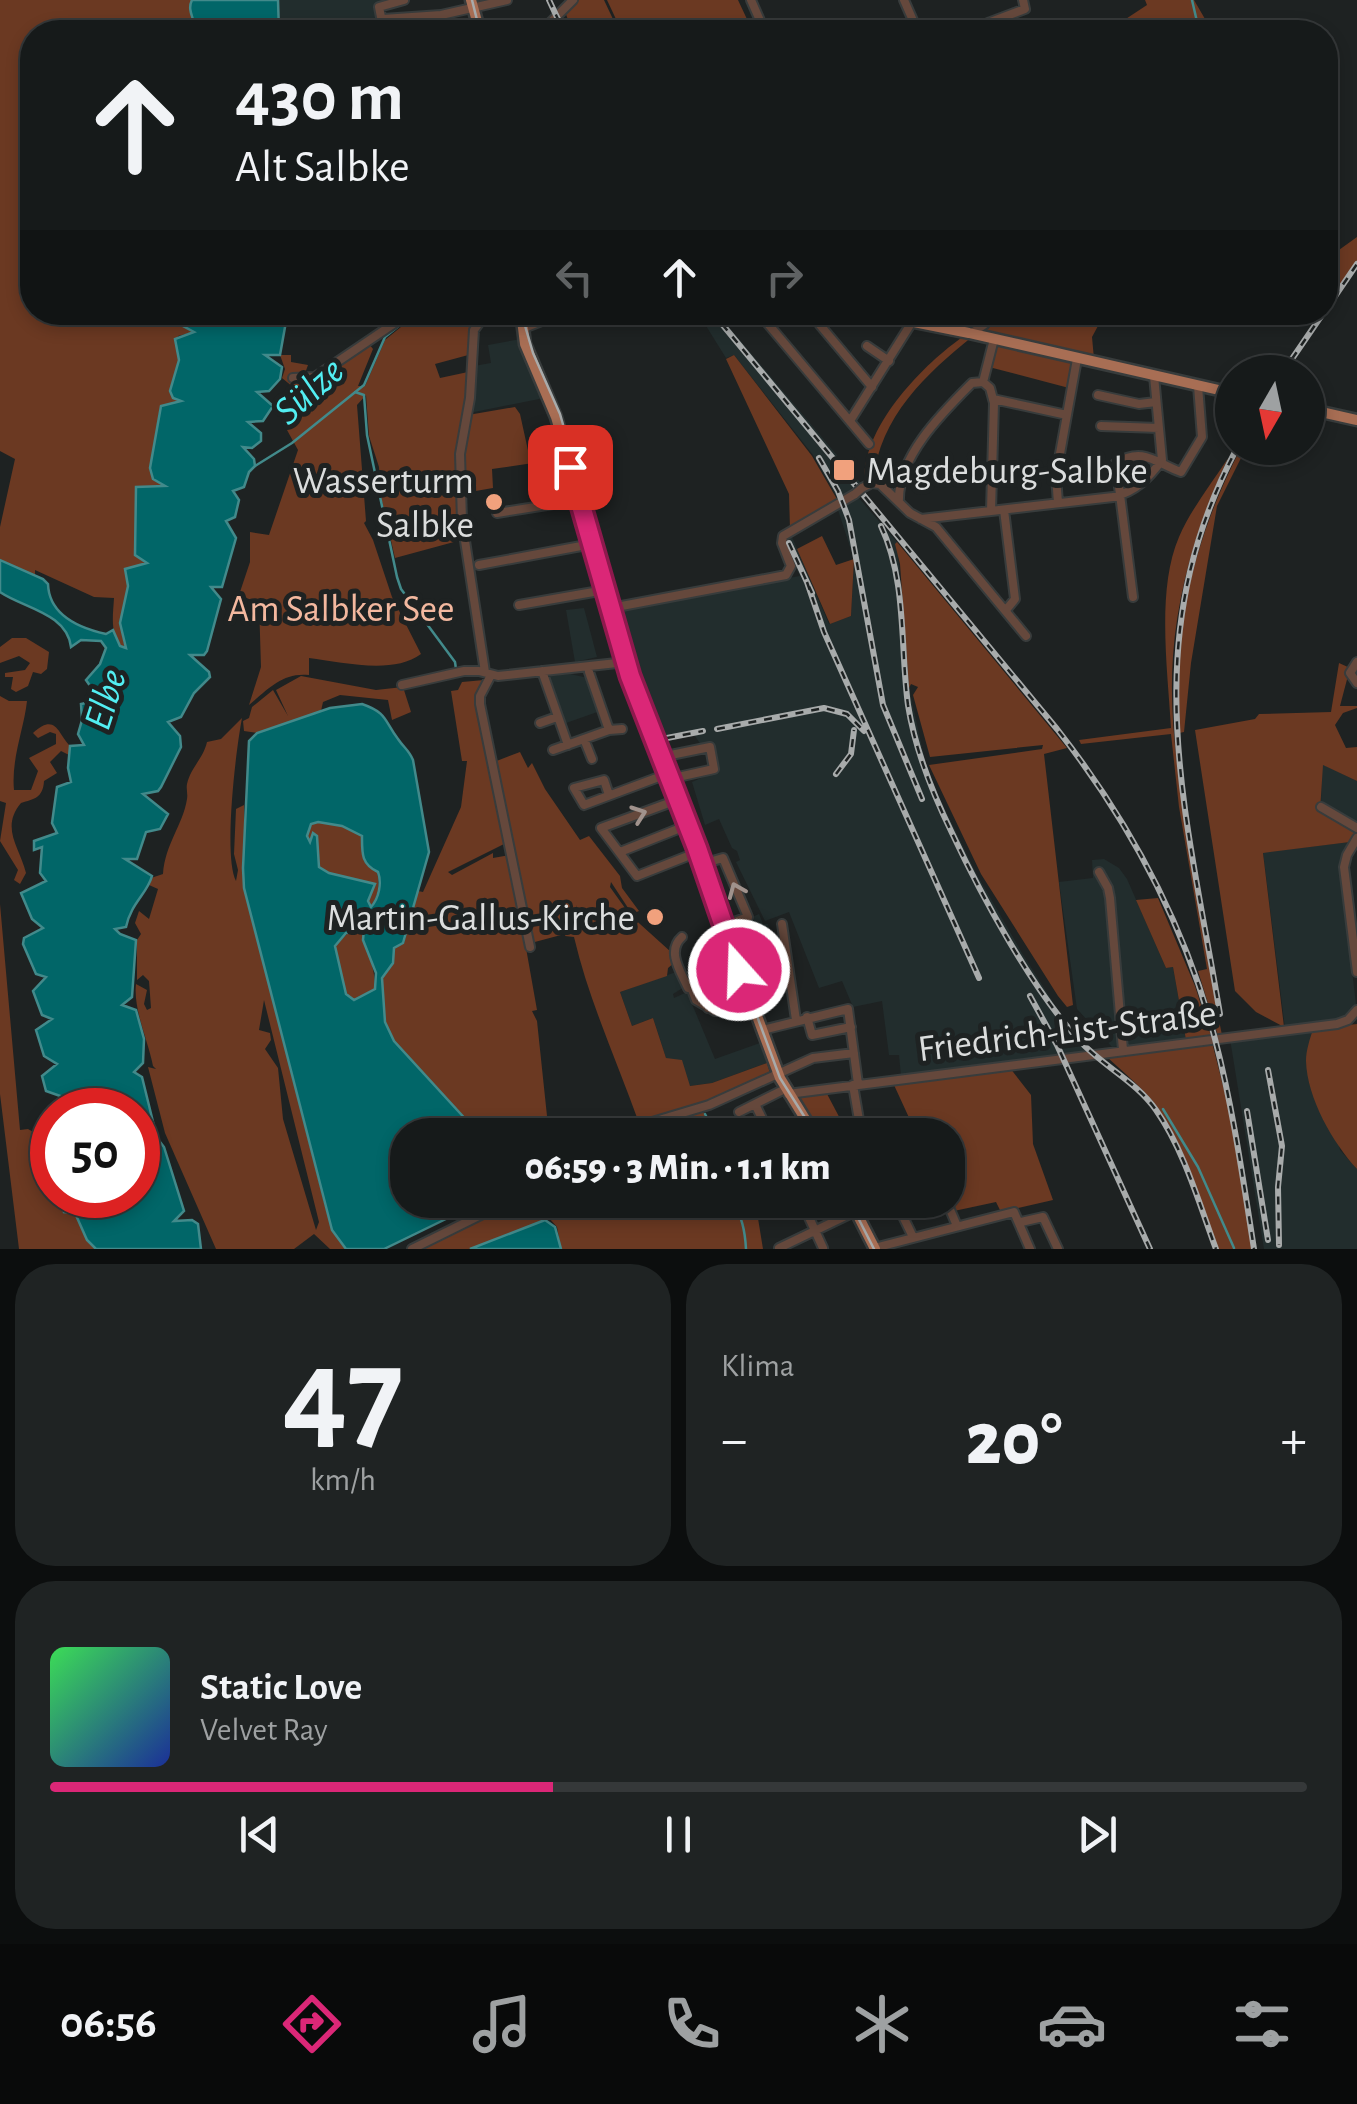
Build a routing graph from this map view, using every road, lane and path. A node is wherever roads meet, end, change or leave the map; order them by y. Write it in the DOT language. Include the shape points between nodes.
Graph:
graph roads {
  1 [pos="404,0"];
  2 [pos="507,0"];
  3 [pos="573,0"];
  4 [pos="1023,0"];
  5 [pos="472,4"];
  6 [pos="441,15"];
  7 [pos="383,19"];
  8 [pos="441,20"];
  9 [pos="553,20"];
  10 [pos="997,20"];
  11 [pos="392,325"];
  12 [pos="477,325"];
  13 [pos="523,325"];
  14 [pos="532,325"];
  15 [pos="769,325"];
  16 [pos="820,325"];
  17 [pos="910,325"];
  18 [pos="928,325"];
  19 [pos="984,325"];
  20 [pos="524,328"];
  21 [pos="972,333"];
  22 [pos="994,339"];
  23 [pos="867,346"];
  24 [pos="889,361"];
  25 [pos="1086,361"];
  26 [pos="1154,376"];
  27 [pos="293,378"];
  28 [pos="987,385"];
  29 [pos="1198,386"];
  30 [pos="872,387"];
  31 [pos="1215,390"];
  32 [pos="1098,395"];
  33 [pos="993,399"];
  34 [pos="1156,402"];
  35 [pos="1325,413"];
  36 [pos="1066,416"];
  37 [pos="1357,420"];
  38 [pos="850,421"];
  39 [pos="1102,426"];
  40 [pos="1159,428"];
  41 [pos="869,444"];
  42 [pos="1161,462"];
  43 [pos="900,489"];
  44 [pos="890,493"];
  45 [pos="1120,496"];
  46 [pos="579,500"];
  47 [pos="899,502"];
  48 [pos="1058,503"];
  49 [pos="1004,510"];
  50 [pos="991,511"];
  51 [pos="498,513"];
  52 [pos="921,519"];
  53 [pos="592,544"];
  54 [pos="479,565"];
  55 [pos="606,590"];
  56 [pos="1132,597"];
  57 [pos="519,606"];
  58 [pos="610,608"];
  59 [pos="1006,610"];
  60 [pos="1026,636"];
  61 [pos="620,662"];
  62 [pos="1357,662"];
  63 [pos="580,666"];
  64 [pos="542,671"];
  65 [pos="589,672"];
  66 [pos="488,674"];
  67 [pos="1357,684"];
  68 [pos="402,685"];
  69 [pos="558,716"];
  70 [pos="540,722"];
  71 [pos="622,729"];
  72 [pos="610,730"];
  73 [pos="584,739"];
  74 [pos="568,745"];
  75 [pos="553,750"];
  76 [pos="661,756"];
  77 [pos="592,759"];
  78 [pos="668,776"];
  79 [pos="609,795"];
  80 [pos="677,800"];
  81 [pos="1322,807"];
  82 [pos="688,825"];
  83 [pos="1357,828"];
  84 [pos="1357,838"];
  85 [pos="620,852"];
  86 [pos="698,852"];
  87 [pos="702,864"];
  88 [pos="1099,872"];
  89 [pos="782,924"];
  90 [pos="723,926"];
  91 [pos="1354,932"];
  92 [pos="682,937"];
  93 [pos="530,948"];
  94 [pos="1357,972"];
  95 [pos="741,974"];
  96 [pos="713,983"];
  97 [pos="691,987"];
  98 [pos="1355,1015"];
  99 [pos="808,1017"];
  100 [pos="796,1020"];
  101 [pos="851,1027"];
  102 [pos="762,1030"];
  103 [pos="1124,1050"];
  104 [pos="854,1052"];
  105 [pos="777,1072"];
  106 [pos="855,1084"];
  107 [pos="787,1092"];
  108 [pos="755,1104"];
  109 [pos="739,1112"];
  110 [pos="664,1118"];
  111 [pos="762,1118"];
  112 [pos="804,1118"];
  113 [pos="859,1118"];
  114 [pos="475,1218"];
  115 [pos="810,1218"];
  116 [pos="843,1218"];
  117 [pos="859,1218"];
  118 [pos="904,1218"];
  119 [pos="954,1218"];
  120 [pos="1020,1220"];
  121 [pos="957,1226"];
  122 [pos="816,1231"];
  123 [pos="913,1237"];
  124 [pos="778,1248"];
  125 [pos="823,1248"];
  126 [pos="874,1248"];
  127 [pos="412,1249"];
  128 [pos="1030,1249"];
  129 [pos="1058,1249"];
  1 -- 7 [label="street" via="380,6"];
  2 -- 5 [label="street"];
  3 -- 9 [label="street"];
  4 -- 10 [label="street" via="1025,10"];
  5 -- 6 [label="street"];
  6 -- 7 [label="street"];
  6 -- 8 [label="street"];
  11 -- 27 [label="street" via="315,377"];
  12 -- 66 [label="street" via="460,454 462,521"];
  13 -- 20 [label="main road"];
  14 -- 20 [label="street"];
  15 -- 38 [label="street"];
  16 -- 30 [label="street"];
  17 -- 24 [label="street"];
  18 -- 21 [label="main road"];
  19 -- 21 [label="street"];
  20 -- 46 [label="main road"];
  21 -- 22 [label="main road"];
  22 -- 25 [label="main road"];
  22 -- 28 [label="street"];
  23 -- 24 [label="street"];
  24 -- 30 [label="street"];
  25 -- 26 [label="main road"];
  25 -- 36 [label="street"];
  26 -- 29 [label="main road"];
  26 -- 34 [label="street"];
  28 -- 33 [label="street"];
  28 -- 43 [label="street" via="974,382 919,442"];
  29 -- 31 [label="main road"];
  29 -- 42 [label="street" via="1200,442 1181,472"];
  30 -- 38 [label="street"];
  32 -- 34 [label="street"];
  33 -- 36 [label="street"];
  33 -- 50 [label="street"];
  34 -- 40 [label="street"];
  35 -- 37 [label="main road"];
  36 -- 48 [label="street"];
  38 -- 41 [label="street"];
  39 -- 40 [label="street"];
  40 -- 42 [label="street"];
  42 -- 45 [label="street"];
  42 -- 45 [label="street" via="1147,456 1117,461"];
  43 -- 44 [label="street"];
  43 -- 47 [label="street"];
  44 -- 47 [label="street"];
  44 -- 58 [label="street" via="876,482 782,537 792,566 786,576"];
  45 -- 48 [label="street"];
  45 -- 56 [label="street"];
  46 -- 51 [label="street"];
  46 -- 53 [label="main road"];
  47 -- 52 [label="street"];
  48 -- 49 [label="street"];
  49 -- 50 [label="street"];
  49 -- 59 [label="street" via="1015,599"];
  50 -- 52 [label="street"];
  52 -- 59 [label="street" via="937,528"];
  53 -- 54 [label="street"];
  53 -- 55 [label="main road"];
  55 -- 57 [label="street"];
  55 -- 58 [label="main road"];
  58 -- 61 [label="main road"];
  59 -- 60 [label="street"];
  61 -- 63 [label="street"];
  61 -- 65 [label="street"];
  61 -- 76 [label="main road"];
  62 -- 67 [label="street" via="1350,673"];
  63 -- 64 [label="street"];
  63 -- 65 [label="street"];
  64 -- 66 [label="street"];
  64 -- 69 [label="street"];
  65 -- 72 [label="street"];
  66 -- 68 [label="street" via="456,672"];
  66 -- 93 [label="street" via="480,704"];
  69 -- 70 [label="street"];
  69 -- 74 [label="street"];
  71 -- 72 [label="street"];
  72 -- 73 [label="street"];
  73 -- 74 [label="street"];
  73 -- 77 [label="street"];
  74 -- 75 [label="street"];
  76 -- 78 [label="main road"];
  76 -- 78 [label="street" via="710,748 714,769"];
  78 -- 79 [label="street"];
  78 -- 80 [label="main road"];
  79 -- 79 [label="street" via="584,804 574,788 604,780"];
  80 -- 82 [label="main road"];
  85 -- 80 [label="street, one-way" via="601,828"];
  81 -- 83 [label="street"];
  82 -- 85 [label="street"];
  82 -- 86 [label="main road"];
  84 -- 91 [label="street" via="1344,867"];
  85 -- 86 [label="street" via="637,876"];
  86 -- 87 [label="main road"];
  87 -- 90 [label="main road"];
  90 -- 87 [label="street, one-way" via="748,917 723,858"];
  88 -- 103 [label="street" via="1109,890"];
  89 -- 100 [label="street"];
  90 -- 95 [label="main road"];
  91 -- 94 [label="street"];
  92 -- 97 [label="street" via="674,951"];
  95 -- 96 [label="street"];
  95 -- 102 [label="main road"];
  96 -- 97 [label="street"];
  96 -- 97 [label="street" via="712,1009 696,1000"];
  98 -- 103 [label="street, Friedrich-List-Straße" via="1337,1024"];
  99 -- 100 [label="street"];
  99 -- 101 [label="street" via="812,1035"];
  99 -- 101 [label="street" via="848,1009"];
  100 -- 102 [label="street"];
  101 -- 104 [label="street"];
  102 -- 105 [label="main road"];
  103 -- 106 [label="street, Friedrich-List-Straße"];
  104 -- 105 [label="street"];
  104 -- 106 [label="street"];
  105 -- 107 [label="main road"];
  105 -- 110 [label="street"];
  106 -- 107 [label="street, Friedrich-List-Straße"];
  106 -- 113 [label="street"];
  107 -- 108 [label="street, Friedrich-List-Straße"];
  107 -- 112 [label="main road"];
  108 -- 109 [label="street, Friedrich-List-Straße"];
  108 -- 111 [label="street"];
  114 -- 127 [label="street"];
  115 -- 122 [label="street"];
  116 -- 122 [label="street"];
  117 -- 126 [label="main road"];
  118 -- 123 [label="street"];
  119 -- 121 [label="street"];
  120 -- 121 [label="street" via="1014,1212"];
  120 -- 128 [label="street"];
  120 -- 129 [label="street" via="1043,1217"];
  121 -- 123 [label="street"];
  122 -- 124 [label="street"];
  122 -- 125 [label="street"];
  123 -- 126 [label="street"];
}
